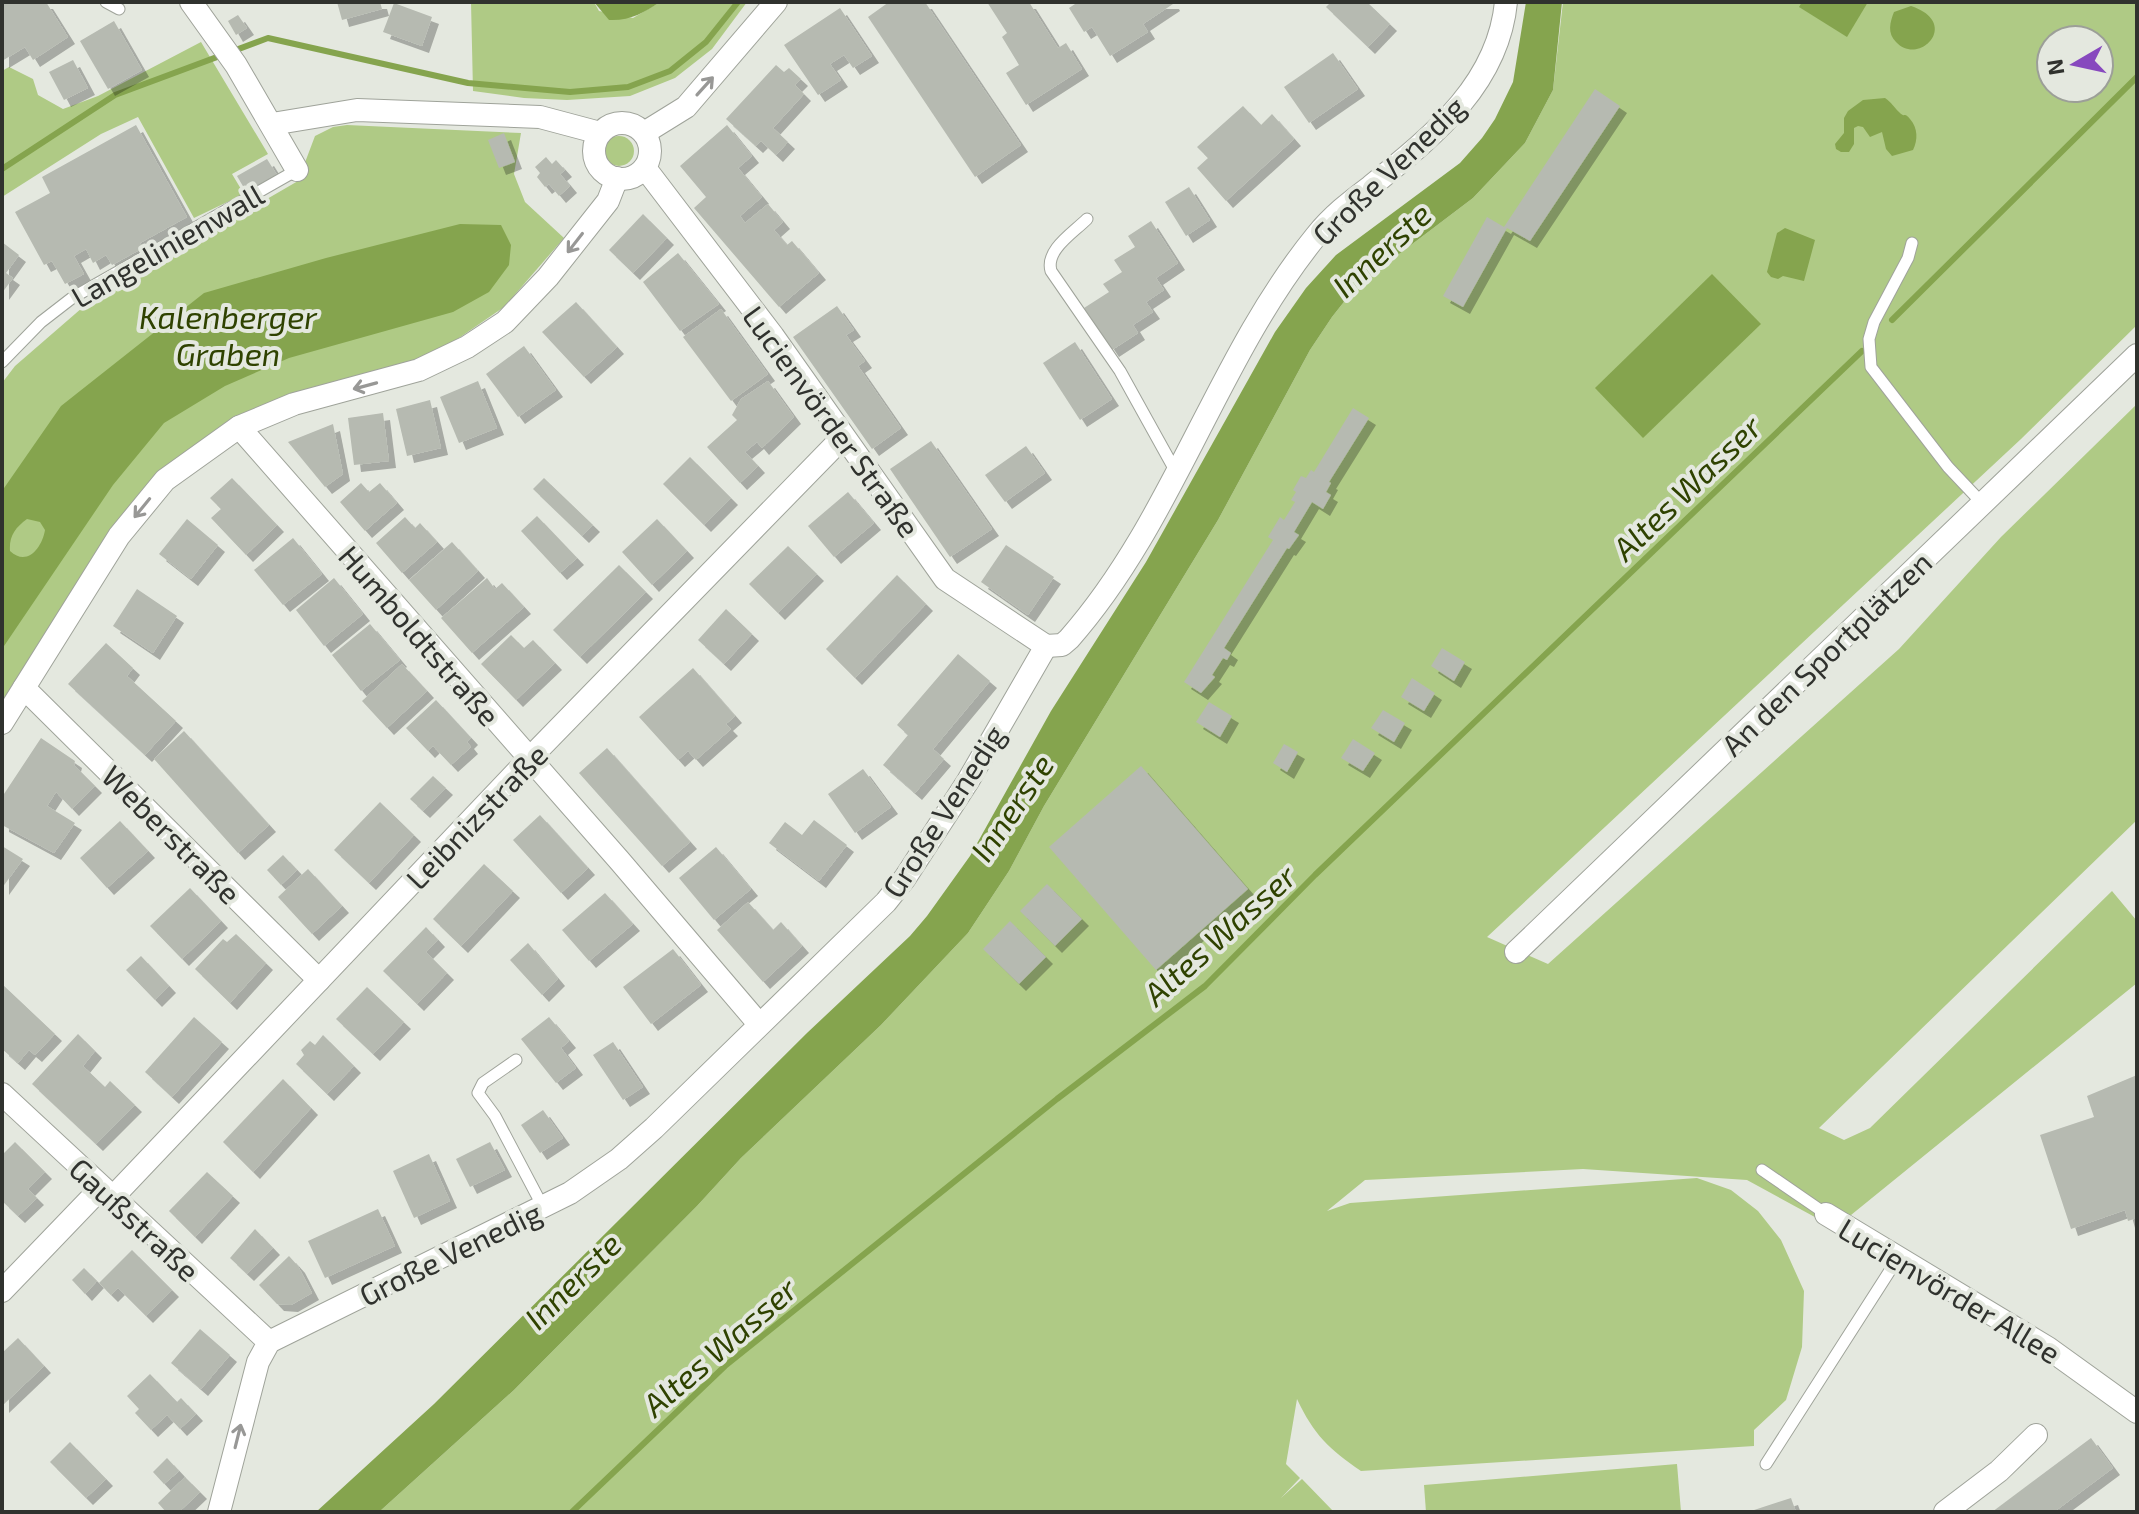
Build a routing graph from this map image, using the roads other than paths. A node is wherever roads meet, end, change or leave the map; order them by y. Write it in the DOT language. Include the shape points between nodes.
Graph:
graph roads {
  1 [pos="106,2"];
  2 [pos="191,2"];
  3 [pos="776,2"];
  4 [pos="1506,2"];
  5 [pos="119,9"];
  6 [pos="272,124"];
  7 [pos="600,133"];
  8 [pos="644,133"];
  9 [pos="645,168"];
  10 [pos="297,170"];
  11 [pos="617,178"];
  12 [pos="1087,219"];
  13 [pos="1912,243"];
  14 [pos="2137,355"];
  15 [pos="2,362"];
  16 [pos="239,427"];
  17 [pos="843,437"];
  18 [pos="1176,472"];
  19 [pos="1982,503"];
  20 [pos="1046,646"];
  21 [pos="24,688"];
  22 [pos="2,723"];
  23 [pos="529,759"];
  24 [pos="1516,952"];
  25 [pos="319,980"];
  26 [pos="759,1024"];
  27 [pos="516,1060"];
  28 [pos="2,1094"];
  29 [pos="1762,1170"];
  30 [pos="107,1193"];
  31 [pos="543,1207"];
  32 [pos="1826,1214"];
  33 [pos="1898,1258"];
  34 [pos="2,1291"];
  35 [pos="269,1342"];
  36 [pos="2137,1412"];
  37 [pos="2036,1435"];
  38 [pos="1766,1464"];
  39 [pos="219,1512"];
  40 [pos="1945,1512"];
  1 -- 5 [label="lane"];
  2 -- 6 [label="street, Langelinienwall"];
  8 -- 3 [label="street, one-way" via="686,107"];
  4 -- 18 [label="street, Große Venedig" via="1501,35 1471,92 1426,141 1326,223 1270,298"];
  6 -- 7 [label="street" via="357,110 540,117"];
  6 -- 10 [label="street, Langelinienwall"];
  7 -- 8 [label="street" via="622,122"];
  7 -- 11 [label="street" via="595,160"];
  8 -- 9 [label="street" via="650,150"];
  9 -- 11 [label="street" via="632,177"];
  9 -- 17 [label="street, Lucienvörder Straße"];
  10 -- 15 [label="lane, Langelinienwall" via="72,298"];
  11 -- 16 [label="street, one-way" via="608,201 505,322 419,370 294,404"];
  12 -- 18 [label="lane" via="1053,252 1051,271 1120,371"];
  13 -- 19 [label="lane" via="1874,322 1871,367"];
  14 -- 19 [label="street, An den Sportplätzen"];
  16 -- 21 [label="street, one-way" via="165,480 119,536"];
  16 -- 23 [label="street, Humboldtstraße"];
  17 -- 20 [label="street, Lucienvörder Straße" via="945,579"];
  17 -- 23 [label="street, Leibnizstraße"];
  18 -- 20 [label="street, Große Venedig" via="1099,600 1069,639"];
  19 -- 24 [label="street, An den Sportplätzen"];
  20 -- 26 [label="street, Große Venedig" via="905,878"];
  21 -- 22 [label="street"];
  21 -- 25 [label="street, Weberstraße"];
  23 -- 25 [label="street, Leibnizstraße"];
  23 -- 26 [label="street, Humboldtstraße"];
  25 -- 30 [label="street, Leibnizstraße"];
  26 -- 31 [label="street, Große Venedig" via="619,1159"];
  27 -- 31 [label="lane" via="483,1083 478,1093"];
  28 -- 30 [label="street, Gaußstraße"];
  29 -- 32 [label="lane, Lucienvörder Allee"];
  30 -- 34 [label="street, Leibnizstraße"];
  30 -- 35 [label="street, Gaußstraße"];
  31 -- 35 [label="street, Große Venedig"];
  32 -- 33 [label="street, Lucienvörder Allee"];
  33 -- 36 [label="street, Lucienvörder Allee" via="2048,1348"];
  33 -- 38 [label="lane"];
  39 -- 35 [label="street, one-way" via="258,1362"];
  37 -- 40 [label="street"];
}
